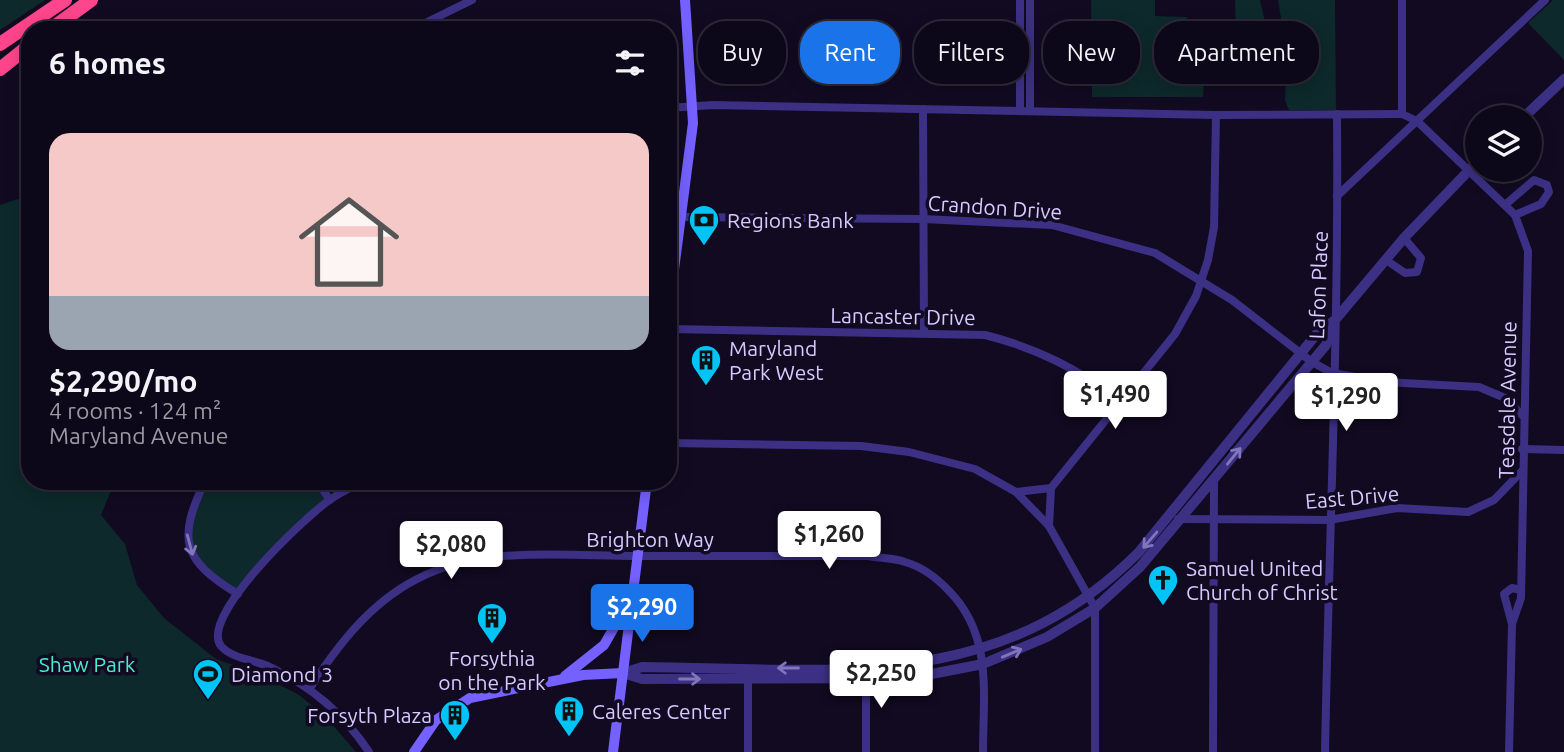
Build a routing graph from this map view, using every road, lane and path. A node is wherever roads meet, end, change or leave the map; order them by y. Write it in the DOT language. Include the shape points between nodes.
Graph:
graph roads {
  1 [pos="65,0"];
  2 [pos="90,0"];
  3 [pos="472,0"];
  4 [pos="685,0"];
  5 [pos="1020,0"];
  6 [pos="1030,0"];
  7 [pos="1402,0"];
  8 [pos="1545,0"];
  9 [pos="1025,15"];
  10 [pos="34,21"];
  11 [pos="62,21"];
  12 [pos="429,21"];
  13 [pos="21,29"];
  14 [pos="2,42"];
  15 [pos="21,50"];
  16 [pos="21,52"];
  17 [pos="0,62"];
  18 [pos="0,69"];
  19 [pos="1564,79"];
  20 [pos="693,101"];
  21 [pos="677,105"];
  22 [pos="1537,105"];
  23 [pos="923,109"];
  24 [pos="1020,110"];
  25 [pos="1030,111"];
  26 [pos="1337,114"];
  27 [pos="1402,114"];
  28 [pos="1216,115"];
  29 [pos="1417,121"];
  30 [pos="1465,169"];
  31 [pos="1465,173"];
  32 [pos="1480,182"];
  33 [pos="1338,196"];
  34 [pos="1506,204"];
  35 [pos="1515,215"];
  36 [pos="681,216"];
  37 [pos="923,219"];
  38 [pos="1404,238"];
  39 [pos="677,247"];
  40 [pos="1386,260"];
  41 [pos="1202,281"];
  42 [pos="1335,320"];
  43 [pos="677,329"];
  44 [pos="923,332"];
  45 [pos="1301,353"];
  46 [pos="1311,362"];
  47 [pos="1332,373"];
  48 [pos="1120,401"];
  49 [pos="1523,416"];
  50 [pos="677,443"];
  51 [pos="1522,449"];
  52 [pos="1564,450"];
  53 [pos="1523,470"];
  54 [pos="1214,480"];
  55 [pos="1051,488"];
  56 [pos="201,490"];
  57 [pos="323,490"];
  58 [pos="347,490"];
  59 [pos="646,490"];
  60 [pos="1016,492"];
  61 [pos="330,500"];
  62 [pos="1168,519"];
  63 [pos="1183,519"];
  64 [pos="1214,519"];
  65 [pos="1329,520"];
  66 [pos="1049,526"];
  67 [pos="637,556"];
  68 [pos="633,590"];
  69 [pos="1521,590"];
  70 [pos="238,594"];
  71 [pos="1089,596"];
  72 [pos="1095,608"];
  73 [pos="1512,624"];
  74 [pos="981,650"];
  75 [pos="984,664"];
  76 [pos="748,668"];
  77 [pos="866,668"];
  78 [pos="623,673"];
  79 [pos="748,679"];
  80 [pos="866,680"];
  81 [pos="558,681"];
  82 [pos="310,688"];
  83 [pos="369,752"];
  84 [pos="414,752"];
  85 [pos="612,752"];
  86 [pos="748,752"];
  87 [pos="866,752"];
  88 [pos="983,752"];
  89 [pos="1095,752"];
  90 [pos="1213,752"];
  91 [pos="1325,752"];
  92 [pos="1509,752"];
  1 -- 10 [label="highway"];
  2 -- 11 [label="highway"];
  3 -- 12 [label="street"];
  4 -- 20 [label="main road"];
  5 -- 9 [label="street"];
  6 -- 9 [label="street"];
  7 -- 27 [label="street"];
  8 -- 29 [label="street"];
  9 -- 24 [label="street"];
  9 -- 25 [label="street"];
  13 -- 14 [label="highway"];
  15 -- 17 [label="highway"];
  16 -- 18 [label="highway"];
  19 -- 22 [label="street"];
  20 -- 21 [label="street"];
  20 -- 23 [label="street"];
  20 -- 36 [label="main road"];
  23 -- 24 [label="street"];
  23 -- 37 [label="street"];
  24 -- 25 [label="street"];
  25 -- 28 [label="street"];
  26 -- 27 [label="street"];
  26 -- 28 [label="street"];
  26 -- 33 [label="street, Lafon Place"];
  27 -- 29 [label="street, Teasdale Avenue"];
  28 -- 41 [label="street" via="1214,228"];
  29 -- 30 [label="street, Teasdale Avenue"];
  29 -- 33 [label="street"];
  31 -- 38 [label="street"];
  32 -- 34 [label="street, Teasdale Avenue"];
  33 -- 42 [label="street, Lafon Place"];
  34 -- 35 [label="street, Teasdale Avenue"];
  34 -- 35 [label="street" via="1534,180 1547,185 1546,198"];
  35 -- 49 [label="street, Teasdale Avenue" via="1528,251"];
  36 -- 37 [label="street, Crandon Drive"];
  36 -- 39 [label="main road"];
  37 -- 41 [label="street, Crandon Drive" via="1052,225 1155,253"];
  37 -- 44 [label="street"];
  38 -- 40 [label="street"];
  38 -- 40 [label="street" via="1421,258 1417,272 1405,273"];
  40 -- 42 [label="street"];
  41 -- 45 [label="street, Crandon Drive"];
  41 -- 48 [label="street" via="1175,334"];
  42 -- 45 [label="street" via="1318,331"];
  42 -- 46 [label="street" via="1326,345"];
  42 -- 47 [label="street, Lafon Place"];
  43 -- 44 [label="street, Lancaster Drive"];
  44 -- 48 [label="street, Lancaster Drive" via="985,335 1018,343 1067,364"];
  45 -- 46 [label="street, Crandon Drive"];
  45 -- 62 [label="street"];
  46 -- 47 [label="street, Crandon Drive"];
  54 -- 46 [label="street, one-way"];
  47 -- 49 [label="street, Crandon Drive" via="1384,382 1479,387 1505,398"];
  47 -- 65 [label="street, Lafon Place"];
  48 -- 55 [label="street"];
  49 -- 51 [label="street, Teasdale Avenue"];
  50 -- 60 [label="street" via="861,446 909,452 975,470"];
  51 -- 52 [label="street"];
  51 -- 53 [label="street, Teasdale Avenue"];
  53 -- 65 [label="street, East Drive" via="1494,500 1468,512 1397,508"];
  53 -- 69 [label="street, Teasdale Avenue"];
  54 -- 63 [label="street"];
  54 -- 64 [label="street"];
  55 -- 60 [label="street"];
  55 -- 66 [label="street"];
  56 -- 70 [label="street, one-way" via="189,519 187,543 199,566"];
  57 -- 61 [label="street"];
  58 -- 61 [label="street"];
  59 -- 67 [label="main road"];
  60 -- 66 [label="street"];
  61 -- 70 [label="street" via="279,544"];
  62 -- 63 [label="street, East Drive"];
  62 -- 71 [label="street, one-way" via="1124,568"];
  63 -- 64 [label="street, East Drive"];
  63 -- 72 [label="street"];
  64 -- 65 [label="street, East Drive"];
  64 -- 90 [label="street"];
  65 -- 91 [label="street, Lafon Place"];
  66 -- 71 [label="street"];
  67 -- 68 [label="main road"];
  67 -- 74 [label="street, Brighton Way" via="867,556 905,562 936,577 959,601 975,627"];
  67 -- 82 [label="street, Brighton Way" via="468,561 416,579 369,612 338,645"];
  68 -- 78 [label="main road"];
  68 -- 81 [label="main road" via="610,638"];
  69 -- 73 [label="street, Teasdale Avenue"];
  69 -- 73 [label="street, Teasdale Avenue" via="1513,588 1504,594"];
  70 -- 82 [label="street" via="218,627 219,642 234,654"];
  71 -- 72 [label="street"];
  71 -- 74 [label="street" via="1036,629"];
  75 -- 72 [label="street, one-way" via="1046,637"];
  72 -- 89 [label="street"];
  73 -- 92 [label="street, Teasdale Avenue"];
  74 -- 75 [label="street, Brighton Way"];
  74 -- 77 [label="street" via="934,662"];
  75 -- 80 [label="street" via="928,676"];
  75 -- 88 [label="street, Brighton Way"];
  77 -- 76 [label="street, one-way"];
  76 -- 78 [label="street" via="642,667"];
  76 -- 79 [label="street"];
  77 -- 80 [label="street"];
  78 -- 79 [label="street, one-way" via="642,679"];
  78 -- 81 [label="main road"];
  78 -- 85 [label="main road"];
  79 -- 80 [label="street"];
  79 -- 86 [label="street"];
  80 -- 87 [label="street"];
  81 -- 84 [label="main road" via="458,703 436,720"];
  82 -- 83 [label="street" via="334,708"];
}
